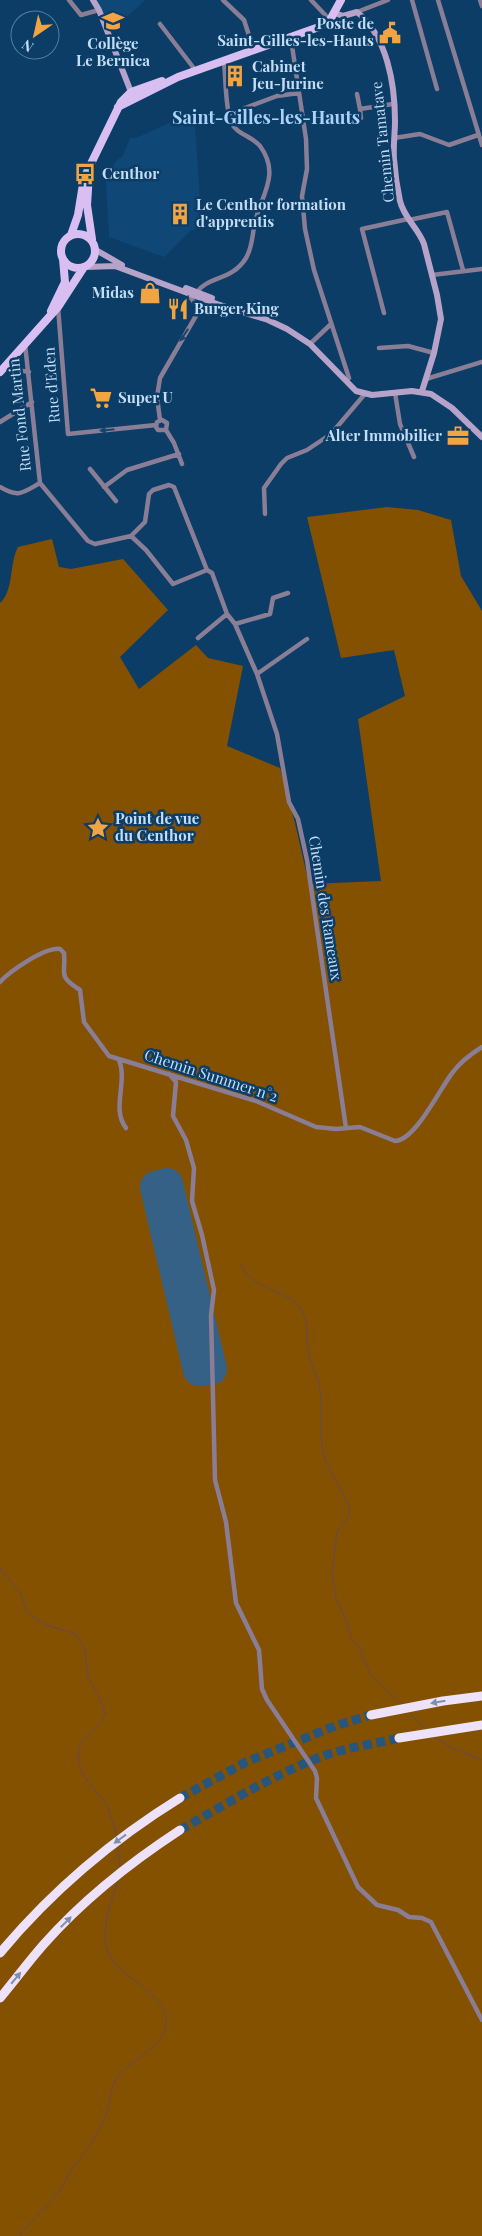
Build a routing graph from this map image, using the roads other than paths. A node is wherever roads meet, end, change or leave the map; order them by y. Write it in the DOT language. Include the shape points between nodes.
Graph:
graph roads {
  1 [pos="69,0"];
  2 [pos="93,0"];
  3 [pos="223,0"];
  4 [pos="311,0"];
  5 [pos="340,0"];
  6 [pos="388,0"];
  7 [pos="412,0"];
  8 [pos="438,0"];
  9 [pos="480,0"];
  10 [pos="482,6"];
  11 [pos="99,10"];
  12 [pos="357,12"];
  13 [pos="335,13"];
  14 [pos="330,20"];
  15 [pos="160,24"];
  16 [pos="291,38"];
  17 [pos="254,51"];
  18 [pos="224,62"];
  19 [pos="196,71"];
  20 [pos="178,78"];
  21 [pos="437,89"];
  22 [pos="132,92"];
  23 [pos="299,93"];
  24 [pos="357,94"];
  25 [pos="393,104"];
  26 [pos="121,105"];
  27 [pos="360,110"];
  28 [pos="229,114"];
  29 [pos="361,118"];
  30 [pos="478,135"];
  31 [pos="394,138"];
  32 [pos="482,146"];
  33 [pos="89,168"];
  34 [pos="408,219"];
  35 [pos="71,234"];
  36 [pos="92,239"];
  37 [pos="96,250"];
  38 [pos="63,259"];
  39 [pos="85,267"];
  40 [pos="482,268"];
  41 [pos="463,270"];
  42 [pos="432,275"];
  43 [pos="177,288"];
  44 [pos="197,292"];
  45 [pos="188,293"];
  46 [pos="228,306"];
  47 [pos="58,307"];
  48 [pos="384,313"];
  49 [pos="47,319"];
  50 [pos="331,324"];
  51 [pos="25,344"];
  52 [pos="310,344"];
  53 [pos="379,348"];
  54 [pos="434,353"];
  55 [pos="482,362"];
  56 [pos="2,370"];
  57 [pos="29,372"];
  58 [pos="349,378"];
  59 [pos="426,379"];
  60 [pos="422,391"];
  61 [pos="395,393"];
  62 [pos="364,394"];
  63 [pos="32,402"];
  64 [pos="160,420"];
  65 [pos="0,422"];
  66 [pos="156,425"];
  67 [pos="166,430"];
  68 [pos="482,437"];
  69 [pos="179,454"];
  70 [pos="414,457"];
  71 [pos="182,464"];
  72 [pos="90,469"];
  73 [pos="40,483"];
  74 [pos="0,486"];
  75 [pos="104,487"];
  76 [pos="116,501"];
  77 [pos="265,514"];
  78 [pos="131,536"];
  79 [pos="207,570"];
  80 [pos="288,593"];
  81 [pos="227,614"];
  82 [pos="235,624"];
  83 [pos="198,638"];
  84 [pos="307,639"];
  85 [pos="257,674"];
  86 [pos="0,982"];
  87 [pos="482,1047"];
  88 [pos="120,1060"];
  89 [pos="169,1074"];
  90 [pos="126,1128"];
  91 [pos="346,1128"];
  92 [pos="482,1696"];
  93 [pos="370,1715"];
  94 [pos="482,1725"];
  95 [pos="399,1738"];
  96 [pos="180,1798"];
  97 [pos="180,1830"];
  98 [pos="0,1953"];
  99 [pos="0,1998"];
  100 [pos="482,2020"];
  1 -- 11 [label="street" via="81,15"];
  2 -- 11 [label="main road"];
  3 -- 17 [label="street" via="244,20"];
  4 -- 14 [label="street"];
  5 -- 13 [label="main road"];
  6 -- 12 [label="street"];
  7 -- 21 [label="street"];
  8 -- 30 [label="street"];
  9 -- 10 [label="street"];
  11 -- 22 [label="main road"];
  12 -- 13 [label="main road" via="343,16"];
  12 -- 25 [label="main road, Chemin Tamatave" via="369,22 381,45"];
  13 -- 14 [label="main road"];
  14 -- 16 [label="main road"];
  15 -- 19 [label="street"];
  16 -- 17 [label="main road"];
  16 -- 23 [label="street"];
  17 -- 18 [label="main road"];
  18 -- 19 [label="main road"];
  18 -- 28 [label="street"];
  19 -- 20 [label="main road"];
  20 -- 22 [label="main road"];
  20 -- 26 [label="main road"];
  22 -- 26 [label="main road"];
  23 -- 28 [label="street" via="277,96"];
  23 -- 50 [label="street" via="306,146 307,169 302,196 305,229"];
  24 -- 27 [label="street"];
  25 -- 27 [label="street"];
  25 -- 31 [label="main road, Chemin Tamatave"];
  26 -- 33 [label="main road"];
  27 -- 29 [label="street"];
  28 -- 44 [label="street" via="234,128 261,147 268,165 269,182 246,258 234,272 204,284"];
  30 -- 31 [label="street" via="448,145 420,134"];
  30 -- 32 [label="street"];
  31 -- 34 [label="main road, Chemin Tamatave" via="396,180 402,210"];
  33 -- 35 [label="main road"];
  33 -- 36 [label="main road" via="87,205"];
  34 -- 41 [label="street" via="448,212"];
  34 -- 42 [label="main road, Chemin Tamatave" via="421,234"];
  34 -- 48 [label="street" via="362,229"];
  35 -- 36 [label="main road" via="82,233"];
  35 -- 38 [label="main road" via="62,245"];
  36 -- 37 [label="main road"];
  37 -- 39 [label="main road" via="93,260"];
  37 -- 44 [label="main road" via="112,261"];
  38 -- 39 [label="main road" via="72,267"];
  38 -- 49 [label="main road" via="65,282"];
  39 -- 43 [label="main road" via="115,266"];
  39 -- 47 [label="main road"];
  40 -- 41 [label="street"];
  41 -- 42 [label="street"];
  42 -- 54 [label="main road, Chemin Tamatave" via="440,319"];
  43 -- 44 [label="main road"];
  43 -- 45 [label="main road"];
  44 -- 46 [label="main road"];
  45 -- 46 [label="main road"];
  45 -- 64 [label="street, one-way" via="196,305 196,314 160,378 156,398"];
  46 -- 52 [label="main road" via="287,329"];
  47 -- 49 [label="main road"];
  66 -- 47 [label="street, Rue d'Eden, one-way" via="68,434"];
  49 -- 51 [label="main road"];
  50 -- 52 [label="street"];
  50 -- 58 [label="street"];
  51 -- 56 [label="main road"];
  51 -- 57 [label="street, Rue Fond Martin"];
  52 -- 62 [label="main road" via="352,389"];
  53 -- 54 [label="street" via="408,346"];
  54 -- 59 [label="main road, Chemin Tamatave"];
  55 -- 59 [label="street"];
  56 -- 57 [label="street"];
  57 -- 63 [label="street, Rue Fond Martin"];
  59 -- 60 [label="main road, Chemin Tamatave"];
  60 -- 61 [label="main road"];
  60 -- 68 [label="main road" via="447,403"];
  61 -- 62 [label="main road"];
  61 -- 70 [label="street" via="400,424"];
  62 -- 77 [label="street" via="331,434 281,464 264,488"];
  63 -- 65 [label="street"];
  63 -- 73 [label="street, Rue Fond Martin"];
  64 -- 66 [label="street"];
  64 -- 67 [label="street" via="167,423"];
  66 -- 67 [label="street" via="158,430"];
  67 -- 69 [label="street"];
  69 -- 71 [label="street"];
  69 -- 75 [label="street" via="127,470"];
  72 -- 75 [label="street"];
  73 -- 74 [label="street" via="19,494"];
  73 -- 78 [label="street, Rue Fond Martin" via="88,541 95,544"];
  75 -- 76 [label="street"];
  78 -- 79 [label="street" via="173,584"];
  78 -- 79 [label="street, Chemin des Rameaux" via="143,526 153,490 170,485 174,487"];
  79 -- 81 [label="street, Chemin des Rameaux" via="212,573"];
  80 -- 82 [label="street" via="272,598 270,614"];
  81 -- 82 [label="street, Chemin des Rameaux"];
  81 -- 83 [label="street"];
  82 -- 85 [label="street, Chemin des Rameaux"];
  84 -- 85 [label="street"];
  85 -- 91 [label="street, Chemin des Rameaux" via="278,734 288,802 298,819 307,860"];
  86 -- 88 [label="street, Chemin Summer n°2" via="18,966 51,949 60,949 64,953 63,974 80,990 82,1014 88,1027 105,1052"];
  87 -- 91 [label="street, Chemin Summer n°2" via="454,1071 414,1129 400,1141 360,1127"];
  88 -- 89 [label="street, Chemin Summer n°2"];
  88 -- 90 [label="street" via="123,1070 119,1113"];
  89 -- 91 [label="street, Chemin Summer n°2" via="256,1101 316,1127"];
  89 -- 100 [label="street" via="176,1082 174,1116 186,1140 194,1168 192,1201 214,1290 210,1315 215,1480 226,1522 236,1603 258,1650 262,1689 272,1710 315,1771 316,1798 358,1887 377,1905 431,1922"];
  92 -- 93 [label="highway, one-way"];
  94 -- 95 [label="highway"];
  96 -- 98 [label="highway, one-way" via="82,1870 17,1932"];
  99 -- 97 [label="highway, one-way" via="44,1944 95,1894"];
}
